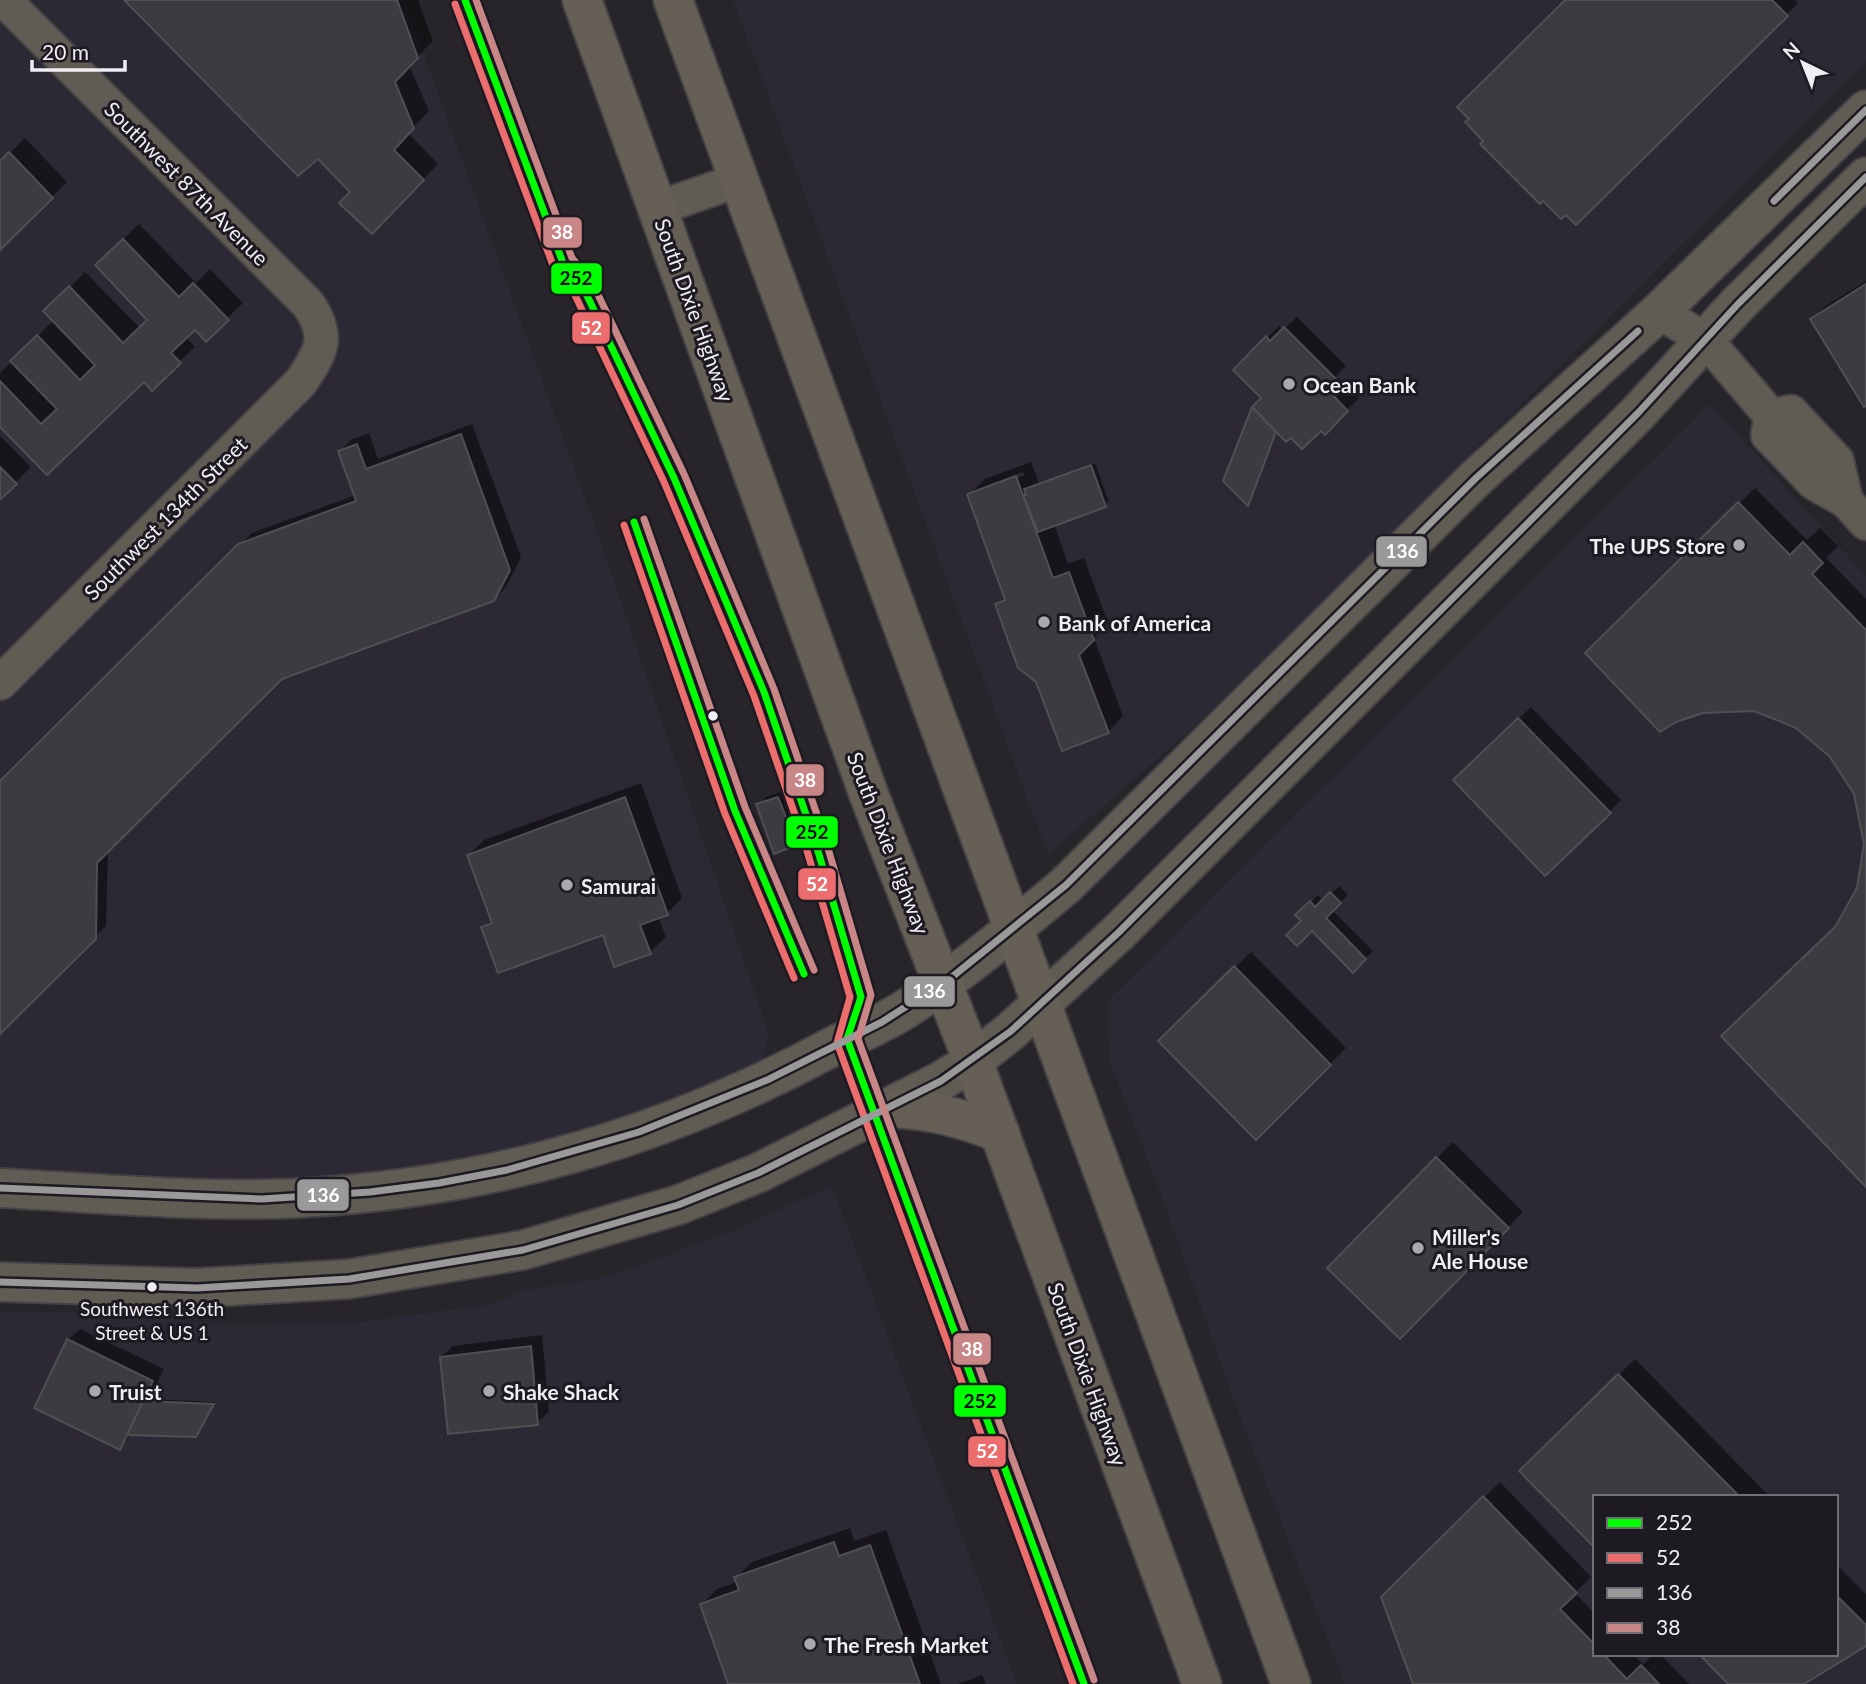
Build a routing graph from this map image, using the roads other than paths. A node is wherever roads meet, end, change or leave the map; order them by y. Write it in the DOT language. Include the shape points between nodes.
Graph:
graph roads {
  1 [pos="582,0"];
  2 [pos="673,0"];
  3 [pos="4,5"];
  4 [pos="1866,110"];
  5 [pos="1866,177"];
  6 [pos="739,180"];
  7 [pos="659,208"];
  8 [pos="1658,312"];
  9 [pos="1706,340"];
  10 [pos="322,346"];
  11 [pos="1856,512"];
  12 [pos="0,683"];
  13 [pos="1016,928"];
  14 [pos="942,984"];
  15 [pos="1042,1004"];
  16 [pos="973,1061"];
  17 [pos="891,1108"];
  18 [pos="1000,1133"];
  19 [pos="0,1188"];
  20 [pos="0,1282"];
  21 [pos="1202,1684"];
  22 [pos="1291,1684"];
  1 -- 7 [label="highway, South Dixie Highway"];
  2 -- 6 [label="highway"];
  3 -- 10 [label="street, Southwest 87th Avenue" via="308,304 318,318"];
  4 -- 8 [label="street"];
  5 -- 9 [label="street"];
  6 -- 7 [label="street"];
  6 -- 13 [label="highway"];
  7 -- 14 [label="highway, South Dixie Highway"];
  8 -- 9 [label="street"];
  8 -- 13 [label="street" via="1476,478 1066,885"];
  9 -- 11 [label="street" via="1771,416 1791,412 1837,461"];
  9 -- 15 [label="street" via="1429,623"];
  10 -- 12 [label="street, Southwest 134th Street" via="301,383"];
  13 -- 14 [label="street"];
  13 -- 15 [label="highway"];
  14 -- 16 [label="highway, South Dixie Highway"];
  14 -- 19 [label="street" via="909,1007 715,1106 618,1141 503,1173 296,1198"];
  15 -- 16 [label="street"];
  15 -- 22 [label="highway"];
  16 -- 17 [label="street"];
  16 -- 18 [label="highway, South Dixie Highway"];
  17 -- 18 [label="highway" via="954,1115"];
  17 -- 20 [label="street" via="758,1173 678,1205 487,1257 348,1279 197,1288"];
  18 -- 21 [label="highway, South Dixie Highway"];
}
